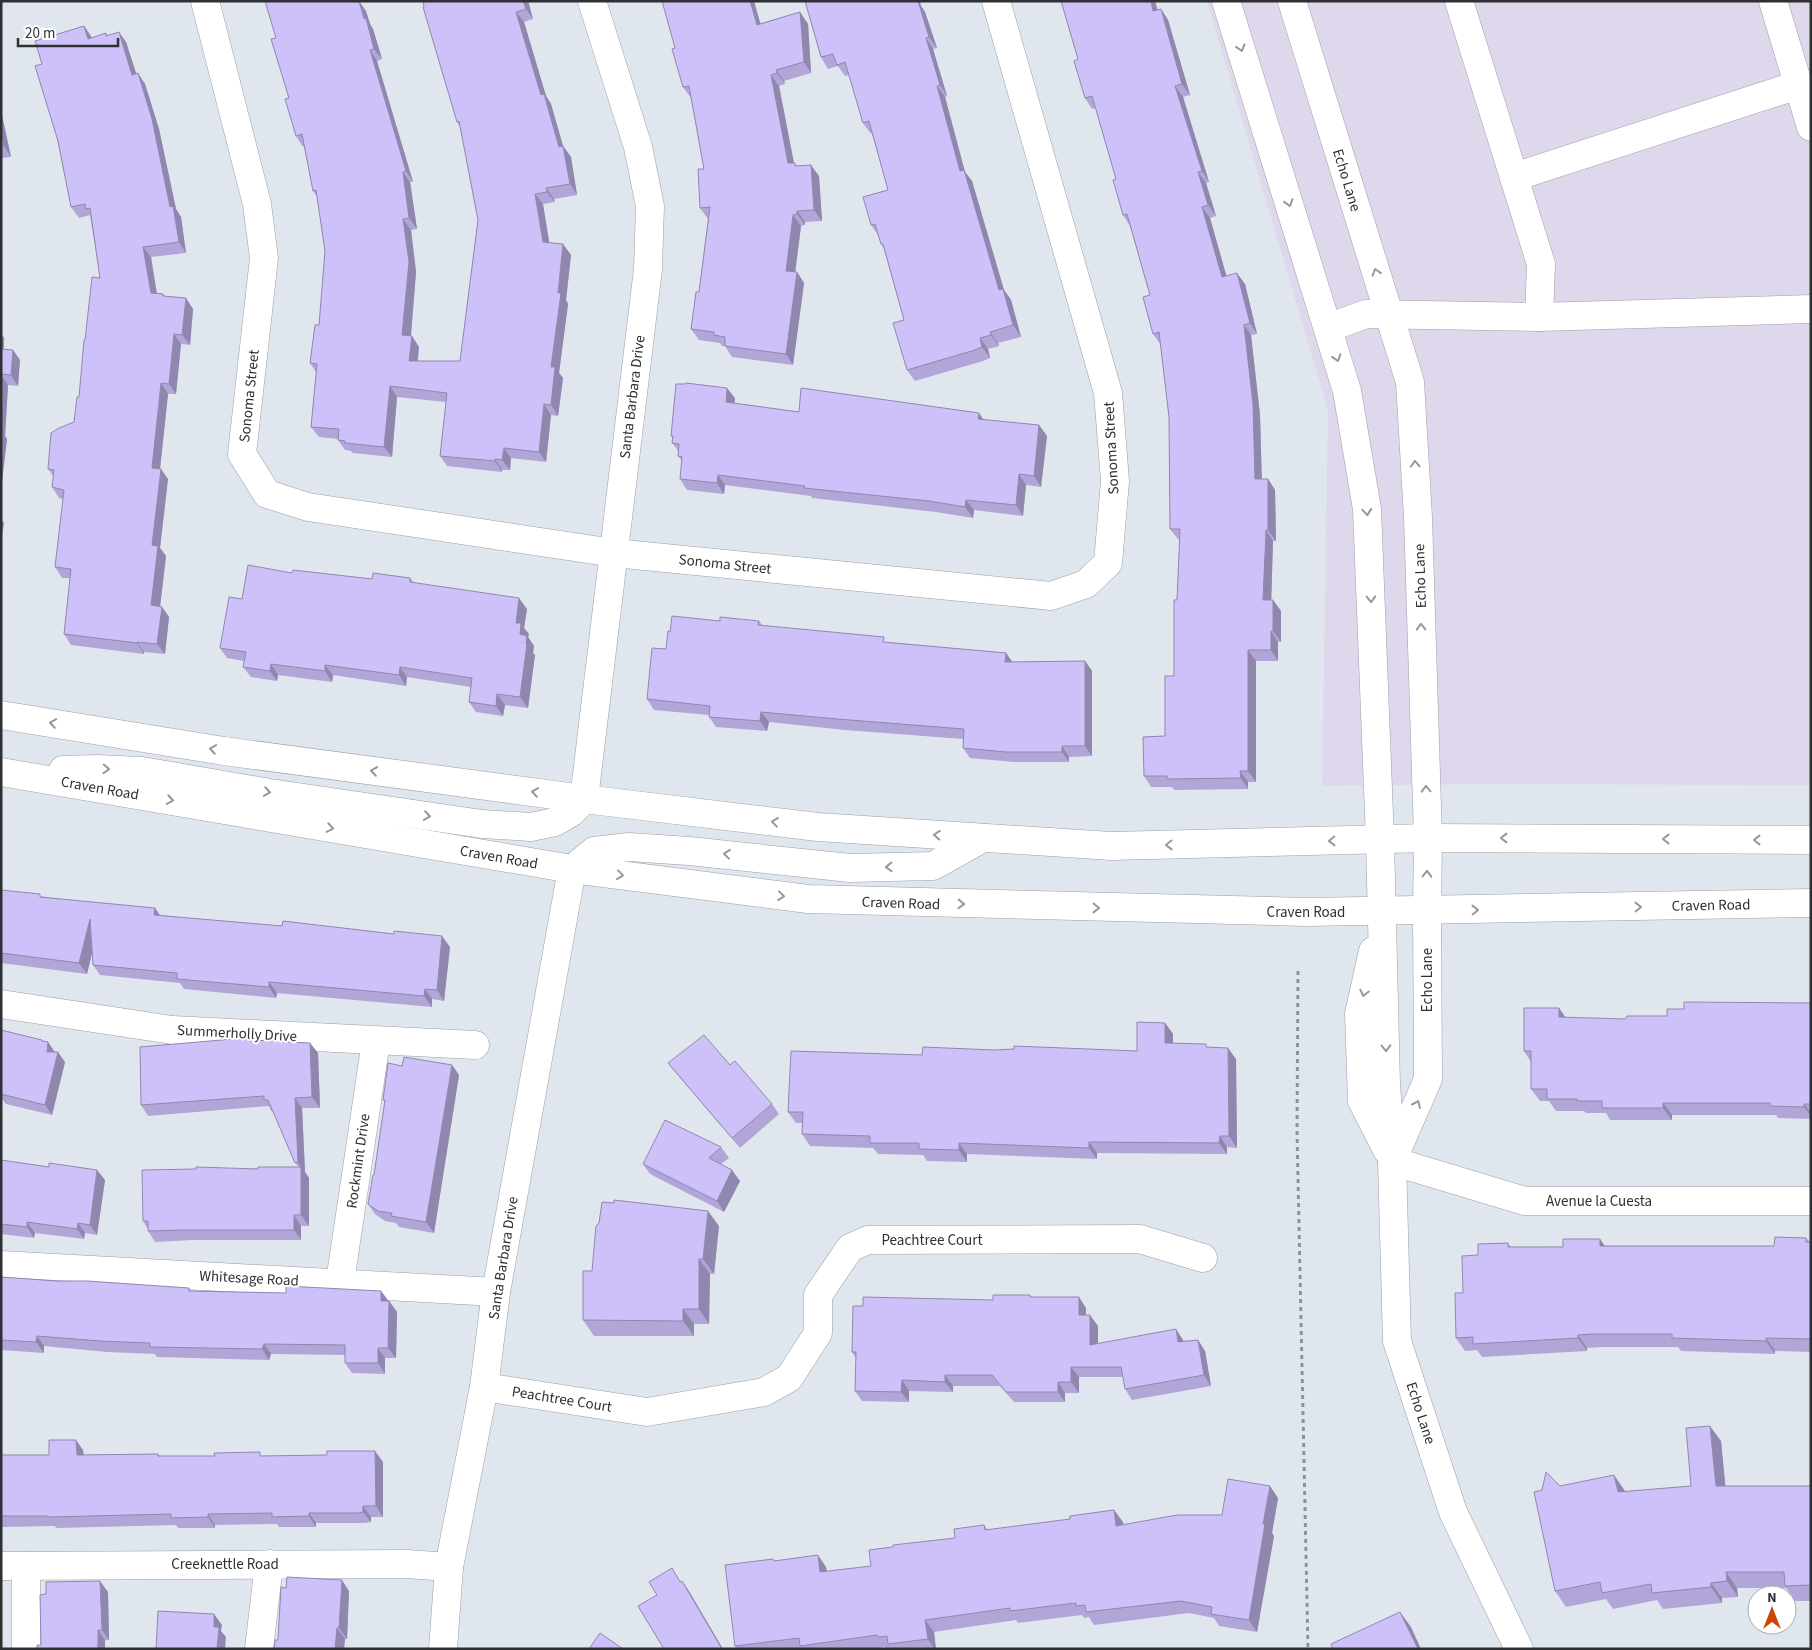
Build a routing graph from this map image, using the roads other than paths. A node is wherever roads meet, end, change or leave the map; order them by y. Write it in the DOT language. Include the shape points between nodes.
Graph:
graph roads {
  1 [pos="205,1"];
  2 [pos="592,1"];
  3 [pos="996,1"];
  4 [pos="1226,1"];
  5 [pos="1292,1"];
  6 [pos="1459,1"];
  7 [pos="1774,1"];
  8 [pos="1798,86"];
  9 [pos="1811,127"];
  10 [pos="1514,177"];
  11 [pos="1811,309"];
  12 [pos="1389,314"];
  13 [pos="1539,317"];
  14 [pos="1328,328"];
  15 [pos="614,553"];
  16 [pos="1,715"];
  17 [pos="3,772"];
  18 [pos="584,799"];
  19 [pos="983,838"];
  20 [pos="1428,838"];
  21 [pos="1380,840"];
  22 [pos="1811,840"];
  23 [pos="572,869"];
  24 [pos="1811,903"];
  25 [pos="1427,911"];
  26 [pos="1382,912"];
  27 [pos="1,1004"];
  28 [pos="376,1041"];
  29 [pos="475,1045"];
  30 [pos="1392,1161"];
  31 [pos="1811,1201"];
  32 [pos="1203,1258"];
  33 [pos="1,1264"];
  34 [pos="340,1282"];
  35 [pos="496,1292"];
  36 [pos="484,1387"];
  37 [pos="269,1564"];
  38 [pos="14,1566"];
  39 [pos="449,1567"];
  40 [pos="26,1649"];
  41 [pos="260,1649"];
  42 [pos="443,1649"];
  43 [pos="1519,1649"];
  1 -- 15 [label="street, Sonoma Street" via="257,204 262,240 264,258 242,454 267,494 308,507"];
  2 -- 15 [label="street, Santa Barbara Drive" via="638,147 650,206 648,269"];
  3 -- 15 [label="street, Sonoma Street" via="1108,393 1115,480 1108,563 1086,584 1051,596"];
  4 -- 14 [label="street, Echo Lane, one-way"];
  12 -- 5 [label="street, Echo Lane, one-way"];
  6 -- 10 [label="street"];
  7 -- 8 [label="street"];
  8 -- 9 [label="street"];
  8 -- 10 [label="street"];
  10 -- 13 [label="street" via="1541,264"];
  11 -- 13 [label="street"];
  12 -- 13 [label="street"];
  12 -- 14 [label="street" via="1366,314"];
  20 -- 12 [label="street, Echo Lane, one-way" via="1418,517 1410,382"];
  14 -- 21 [label="street, Echo Lane, one-way" via="1347,391 1367,509"];
  15 -- 18 [label="street, Santa Barbara Drive"];
  18 -- 16 [label="street, one-way" via="224,750"];
  17 -- 18 [label="street, one-way" via="142,770 270,793 472,822 531,827 555,822 572,812"];
  17 -- 23 [label="street, Craven Road, one-way"];
  19 -- 18 [label="street, one-way" via="818,827"];
  21 -- 19 [label="street, one-way" via="1111,846"];
  19 -- 23 [label="street, one-way" via="933,866 850,868 689,850 629,847 594,851"];
  20 -- 21 [label="street"];
  22 -- 20 [label="street, one-way"];
  25 -- 20 [label="street, Echo Lane, one-way"];
  21 -- 26 [label="street, Echo Lane"];
  23 -- 26 [label="street, Craven Road, one-way" via="808,900"];
  23 -- 35 [label="street, Santa Barbara Drive"];
  25 -- 24 [label="street, Craven Road, one-way"];
  25 -- 26 [label="street, Craven Road"];
  30 -- 25 [label="street, Echo Lane, one-way" via="1428,1080"];
  26 -- 30 [label="street, Echo Lane, one-way" via="1359,1014 1362,1101"];
  27 -- 28 [label="street, Summerholly Drive" via="172,1030"];
  28 -- 29 [label="street, Summerholly Drive"];
  28 -- 34 [label="street, Rockmint Drive"];
  30 -- 31 [label="street, Avenue la Cuesta" via="1525,1201"];
  30 -- 43 [label="street, Echo Lane" via="1397,1341 1453,1512"];
  32 -- 36 [label="street, Peachtree Court" via="1140,1240 868,1240 850,1248 818,1295 818,1333 789,1378 764,1392 647,1412"];
  33 -- 34 [label="street, Whitesage Road"];
  34 -- 35 [label="street, Whitesage Road"];
  35 -- 36 [label="street, Santa Barbara Drive"];
  36 -- 39 [label="street, Santa Barbara Drive"];
  37 -- 38 [label="street, Creeknettle Road"];
  37 -- 39 [label="street, Creeknettle Road"];
  37 -- 41 [label="street"];
  38 -- 40 [label="street"];
  39 -- 42 [label="street, Santa Barbara Drive"];
}
